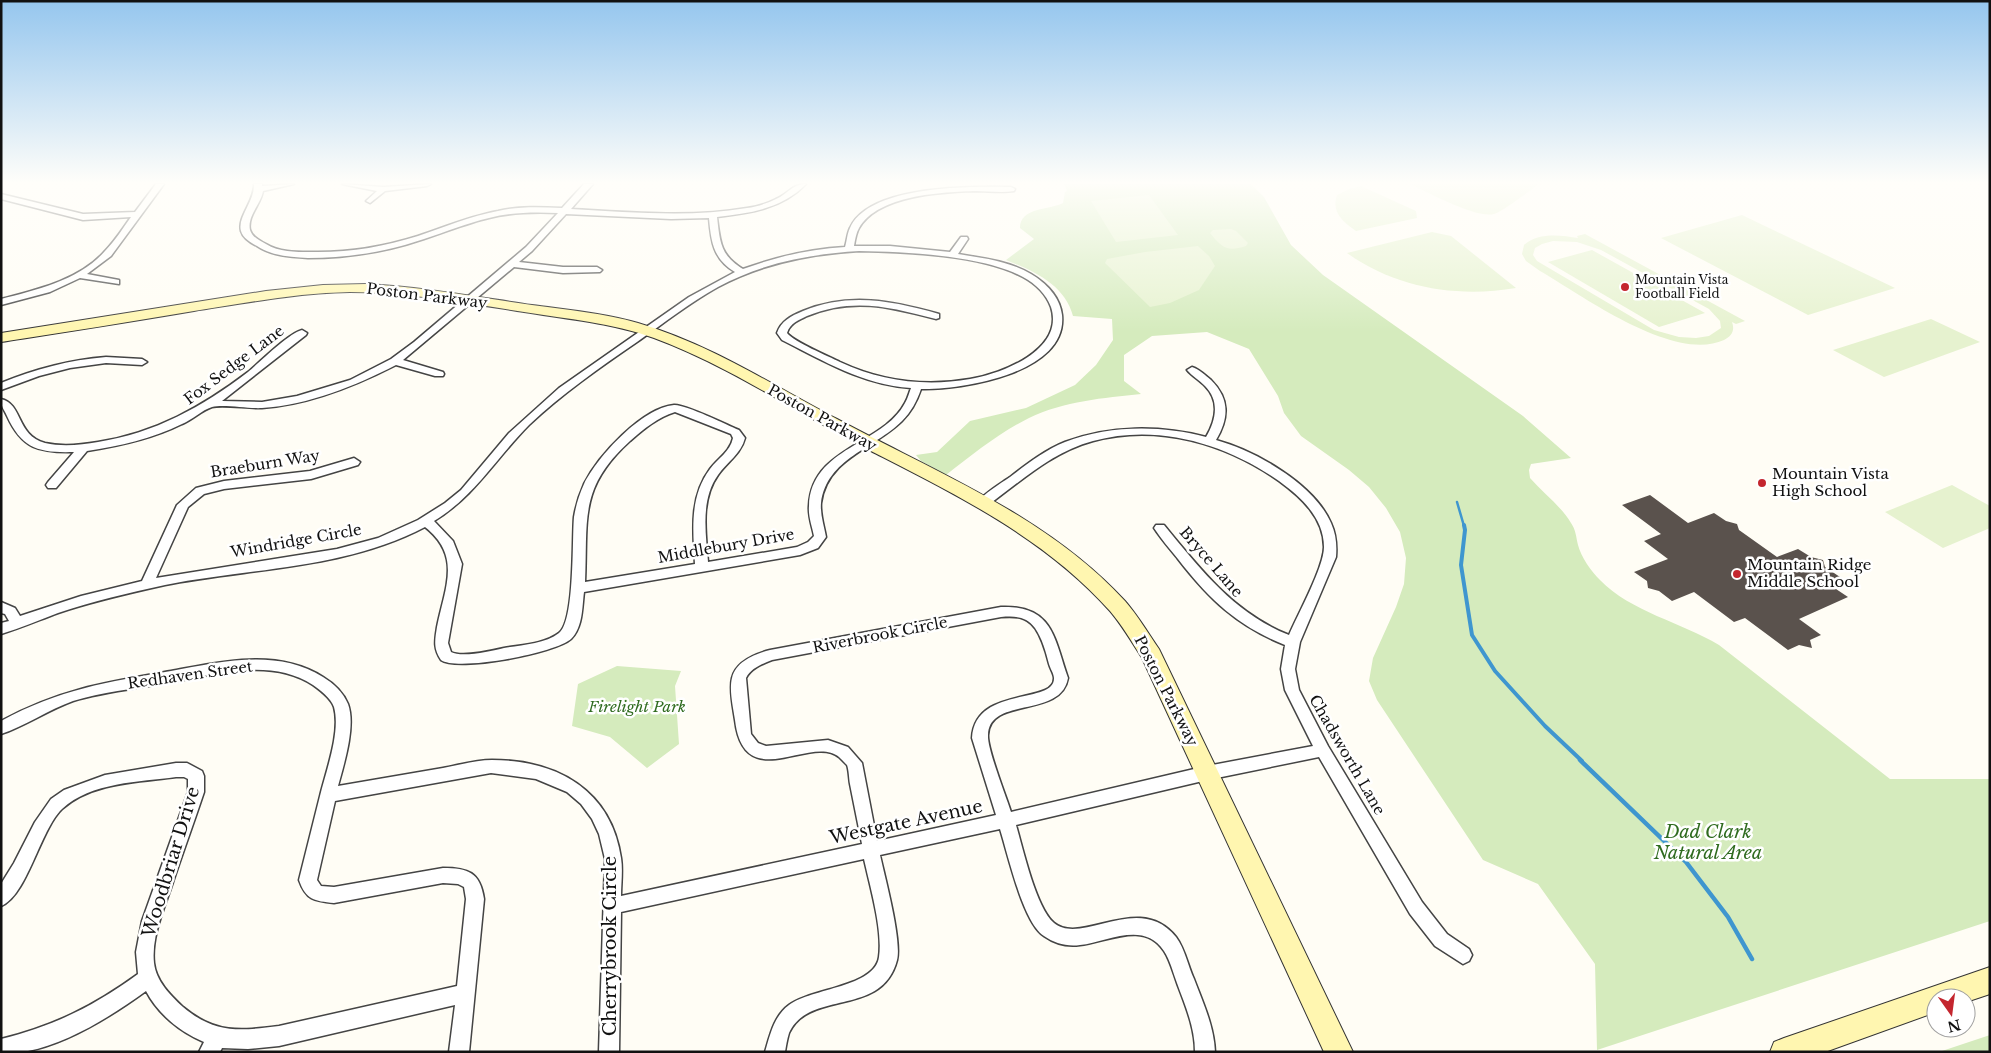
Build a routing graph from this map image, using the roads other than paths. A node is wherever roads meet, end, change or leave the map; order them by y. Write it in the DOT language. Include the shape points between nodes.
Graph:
graph roads {
  1 [pos="124,233"];
  2 [pos="247,233"];
  3 [pos="433,233"];
  4 [pos="543,233"];
  5 [pos="715,233"];
  6 [pos="851,233"];
  7 [pos="964,239"];
  8 [pos="849,248"];
  9 [pos="952,256"];
  10 [pos="513,264"];
  11 [pos="596,270"];
  12 [pos="742,272"];
  13 [pos="79,275"];
  14 [pos="116,282"];
  15 [pos="470,300"];
  16 [pos="1,302"];
  17 [pos="936,316"];
  18 [pos="646,330"];
  19 [pos="302,333"];
  20 [pos="1,338"];
  21 [pos="395,361"];
  22 [pos="142,362"];
  23 [pos="1192,370"];
  24 [pos="439,374"];
  25 [pos="917,385"];
  26 [pos="1,387"];
  27 [pos="1,402"];
  28 [pos="212,404"];
  29 [pos="1209,441"];
  30 [pos="864,442"];
  31 [pos="83,448"];
  32 [pos="354,462"];
  33 [pos="52,485"];
  34 [pos="982,504"];
  35 [pos="425,521"];
  36 [pos="1160,528"];
  37 [pos="702,567"];
  38 [pos="147,584"];
  39 [pos="578,588"];
  40 [pos="1,607"];
  41 [pos="17,623"];
  42 [pos="1,629"];
  43 [pos="1293,642"];
  44 [pos="1,728"];
  45 [pos="1324,750"];
  46 [pos="1208,773"];
  47 [pos="328,795"];
  48 [pos="1007,820"];
  49 [pos="870,850"];
  50 [pos="1,898"];
  51 [pos="613,906"];
  52 [pos="1463,954"];
  53 [pos="148,978"];
  54 [pos="1990,980"];
  55 [pos="1966,988"];
  56 [pos="466,993"];
  57 [pos="1926,1002"];
  58 [pos="213,1044"];
  59 [pos="1,1049"];
  60 [pos="459,1052"];
  61 [pos="609,1052"];
  62 [pos="775,1052"];
  63 [pos="1205,1052"];
  64 [pos="1339,1052"];
  65 [pos="1784,1052"];
  1 -- 13 [label="street" via="108,254"];
  2 -- 3 [label="street" via="263,247 297,255 337,255 382,248"];
  4 -- 10 [label="street"];
  5 -- 12 [label="street" via="718,253"];
  6 -- 8 [label="street"];
  7 -- 9 [label="street"];
  8 -- 9 [label="street, Windridge Circle"];
  8 -- 12 [label="street, Windridge Circle" via="793,256"];
  9 -- 25 [label="street, Windridge Circle" via="989,262 1037,283 1054,301 1058,324 1056,332 1042,351 1005,373 965,383"];
  10 -- 11 [label="street" via="574,271"];
  10 -- 15 [label="street"];
  12 -- 18 [label="street, Windridge Circle" via="693,297"];
  13 -- 14 [label="street"];
  13 -- 16 [label="street" via="47,290"];
  15 -- 18 [label="street, Poston Parkway" via="605,320"];
  15 -- 20 [label="street, Poston Parkway" via="380,289 297,290"];
  15 -- 21 [label="street"];
  17 -- 25 [label="street, Windridge Circle" via="891,304 850,301 814,309 783,327 782,333 786,338 857,372 882,381"];
  18 -- 30 [label="street, Poston Parkway" via="702,353"];
  18 -- 35 [label="street, Windridge Circle" via="564,389 525,422 464,493"];
  19 -- 28 [label="street, Fox Sedge Lane"];
  21 -- 24 [label="street"];
  21 -- 28 [label="street" via="354,382 308,397 262,404"];
  22 -- 26 [label="street" via="82,362"];
  23 -- 29 [label="street" via="1216,392 1221,404 1220,422"];
  25 -- 30 [label="street" via="915,398 902,416"];
  27 -- 31 [label="street, Fox Sedge Lane" via="10,409 16,428 26,439 50,447"];
  28 -- 31 [label="street, Fox Sedge Lane" via="156,432 119,443"];
  29 -- 34 [label="street, Chadsworth Lane" via="1174,434 1138,432 1070,444"];
  29 -- 43 [label="street, Chadsworth Lane" via="1264,465 1308,497 1324,518 1330,535 1330,557"];
  30 -- 34 [label="street, Poston Parkway"];
  30 -- 37 [label="street, Middlebury Drive" via="833,466 818,491 815,515 820,537 813,545 800,551"];
  31 -- 33 [label="street"];
  32 -- 38 [label="street, Braeburn Way" via="311,475 224,485 200,491 183,506"];
  34 -- 46 [label="street, Poston Parkway" via="1057,550 1116,606 1151,655"];
  35 -- 38 [label="street, Windridge Circle" via="359,548"];
  35 -- 39 [label="street" via="447,539 456,564 441,643 443,653 450,659 467,659 546,644 565,637 571,629"];
  36 -- 43 [label="street, Bryce Lane" via="1225,605 1262,630"];
  37 -- 39 [label="street, Middlebury Drive"];
  37 -- 39 [label="street" via="700,504 713,473 738,446 739,438 736,432 676,408 666,410 617,446 592,479 580,516"];
  38 -- 41 [label="street, Windridge Circle"];
  40 -- 41 [label="street" via="10,611"];
  41 -- 42 [label="street, Windridge Circle"];
  43 -- 45 [label="street, Chadsworth Lane" via="1288,669 1292,690"];
  44 -- 47 [label="street, Redhaven Street" via="67,698 107,687 224,668 285,667 316,678 330,690 340,706 342,736"];
  45 -- 46 [label="street, Westgate Avenue"];
  45 -- 52 [label="street, Chadsworth Lane" via="1416,908 1441,940"];
  46 -- 48 [label="street, Westgate Avenue"];
  46 -- 64 [label="street, Poston Parkway"];
  47 -- 51 [label="street, Cherrybrook Circle" via="475,768 518,768 543,773 565,782 583,795 601,819 613,859"];
  47 -- 56 [label="street" via="308,880 310,889 328,896 444,875 470,881 475,899"];
  48 -- 49 [label="street, Westgate Avenue"];
  48 -- 49 [label="street, Riverbrook Circle" via="980,730 989,714 1049,695 1060,684 1061,678 1044,631 1032,617 1019,611 1001,612 770,656 745,668 739,679 746,740 767,754 825,746 835,747 850,756 857,772"];
  48 -- 63 [label="street" via="1035,913 1051,932 1074,939 1134,926 1157,932 1170,944 1202,1024"];
  49 -- 51 [label="street, Westgate Avenue"];
  49 -- 62 [label="street" via="888,937 888,960 884,971 877,980 859,990 797,1009 781,1026"];
  50 -- 53 [label="street, Woodbriar Drive" via="16,877 46,817 59,800 109,782 176,770 193,772 196,792 146,939"];
  51 -- 61 [label="street, Cherrybrook Circle"];
  53 -- 58 [label="street, Woodbriar Drive" via="165,1002"];
  53 -- 59 [label="street" via="95,1015 58,1032"];
  54 -- 55 [label="street"];
  56 -- 58 [label="street, Woodbriar Drive" via="279,1036"];
  56 -- 60 [label="street"];
  57 -- 65 [label="street"];
}
